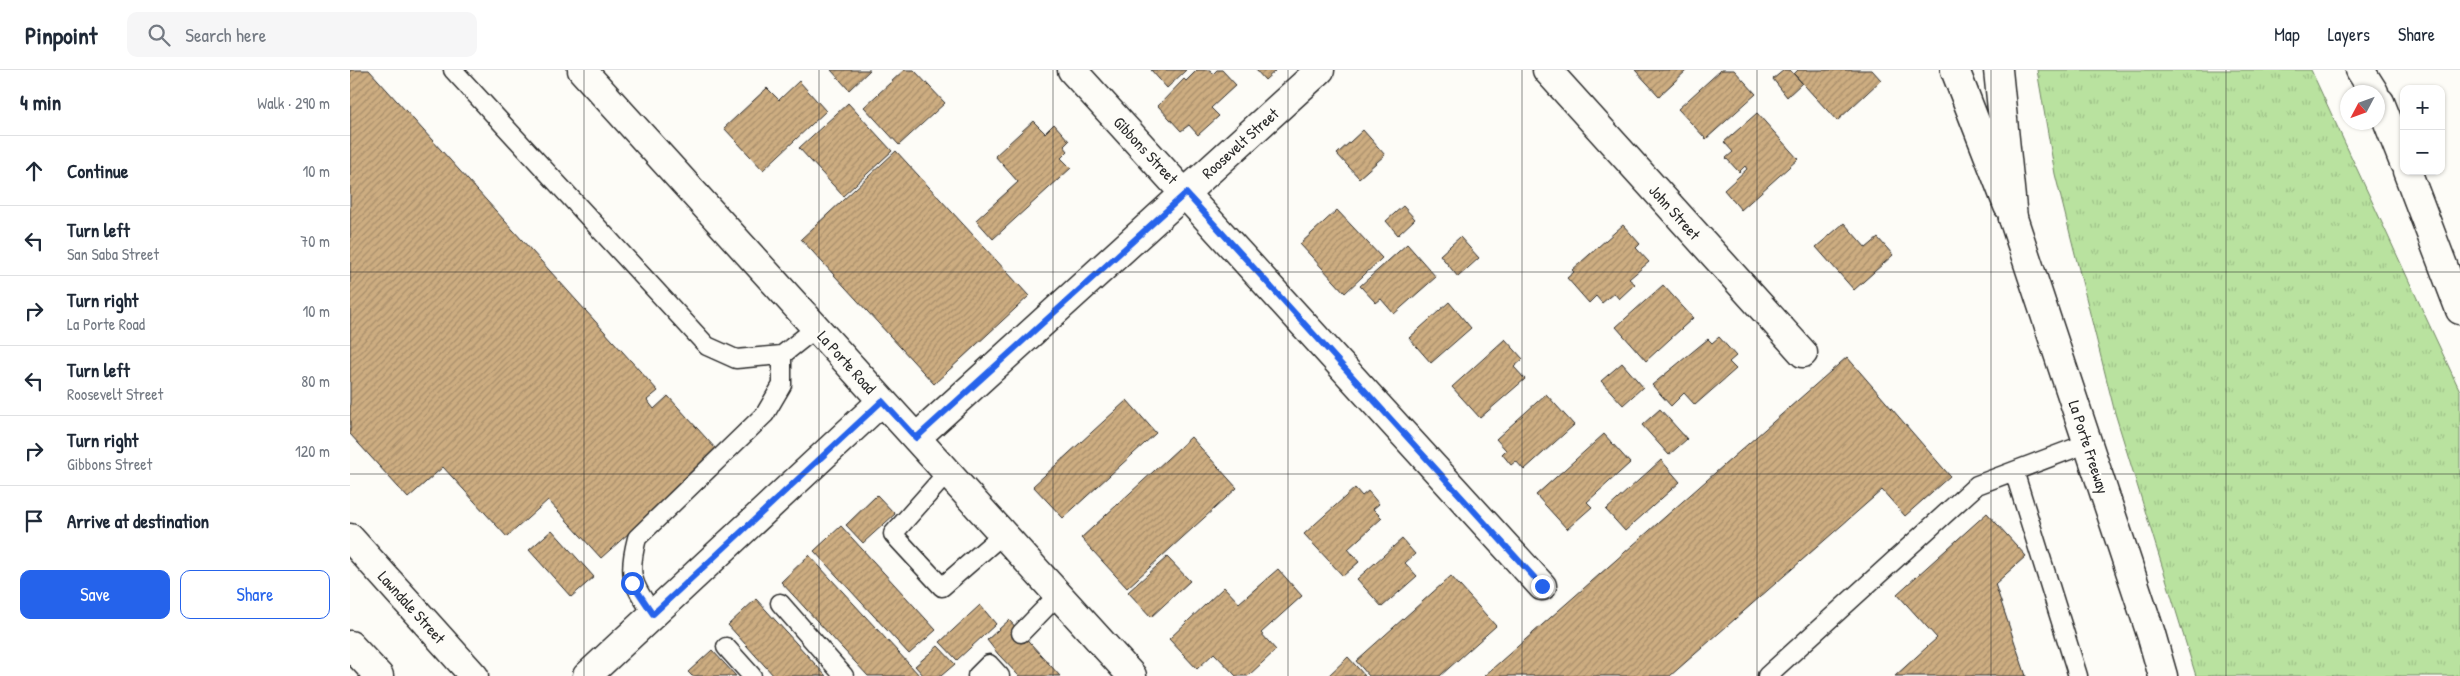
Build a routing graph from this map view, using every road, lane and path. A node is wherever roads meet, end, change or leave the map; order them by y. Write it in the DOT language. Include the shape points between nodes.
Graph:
graph roads {
  1 [pos="453,70"];
  2 [pos="582,70"];
  3 [pos="1072,70"];
  4 [pos="1320,70"];
  5 [pos="1547,70"];
  6 [pos="1954,70"];
  7 [pos="1998,70"];
  8 [pos="2360,70"];
  9 [pos="2368,70"];
  10 [pos="2370,85"];
  11 [pos="2373,85"];
  12 [pos="2385,116"];
  13 [pos="2400,153"];
  14 [pos="2409,175"];
  15 [pos="1186,193"];
  16 [pos="2013,218"];
  17 [pos="2460,310"];
  18 [pos="816,328"];
  19 [pos="1803,353"];
  20 [pos="782,355"];
  21 [pos="882,401"];
  22 [pos="916,438"];
  23 [pos="2088,444"];
  24 [pos="2014,471"];
  25 [pos="947,474"];
  26 [pos="1003,534"];
  27 [pos="350,538"];
  28 [pos="1542,586"];
  29 [pos="1058,595"];
  30 [pos="780,603"];
  31 [pos="653,614"];
  32 [pos="1020,633"];
  33 [pos="350,645"];
  34 [pos="726,647"];
  35 [pos="378,676"];
  36 [pos="474,676"];
  37 [pos="587,676"];
  38 [pos="752,676"];
  39 [pos="844,676"];
  40 [pos="1132,676"];
  41 [pos="1767,676"];
  42 [pos="2078,676"];
  43 [pos="2163,676"];
  1 -- 20 [label="lane" via="707,346 736,359"];
  2 -- 18 [label="main road, La Porte Road"];
  3 -- 15 [label="main road, Gibbons Street"];
  4 -- 15 [label="main road, Roosevelt Street"];
  5 -- 19 [label="main road, John Street"];
  6 -- 16 [label="main road"];
  7 -- 16 [label="main road"];
  8 -- 10 [label="main road"];
  9 -- 11 [label="main road"];
  12 -- 13 [label="main road"];
  14 -- 17 [label="main road"];
  15 -- 22 [label="main road, Roosevelt Street"];
  15 -- 28 [label="main road, Gibbons Street"];
  16 -- 23 [label="main road, La Porte Freeway"];
  18 -- 20 [label="lane"];
  18 -- 21 [label="main road, La Porte Road"];
  20 -- 31 [label="lane" via="782,385 765,414 637,538 631,560 632,583"];
  21 -- 22 [label="main road, La Porte Road"];
  21 -- 31 [label="main road"];
  22 -- 25 [label="main road, La Porte Road"];
  23 -- 24 [label="lane"];
  23 -- 43 [label="main road, La Porte Freeway"];
  24 -- 41 [label="lane" via="1977,485"];
  24 -- 42 [label="lane"];
  25 -- 26 [label="main road, La Porte Road"];
  25 -- 26 [label="lane" via="893,534 942,587"];
  26 -- 29 [label="main road, La Porte Road"];
  27 -- 36 [label="main road, Lawndale Street"];
  29 -- 32 [label="lane"];
  29 -- 40 [label="main road, La Porte Road"];
  30 -- 39 [label="lane"];
  31 -- 37 [label="main road"];
  33 -- 35 [label="main road"];
  34 -- 38 [label="lane"];
}
